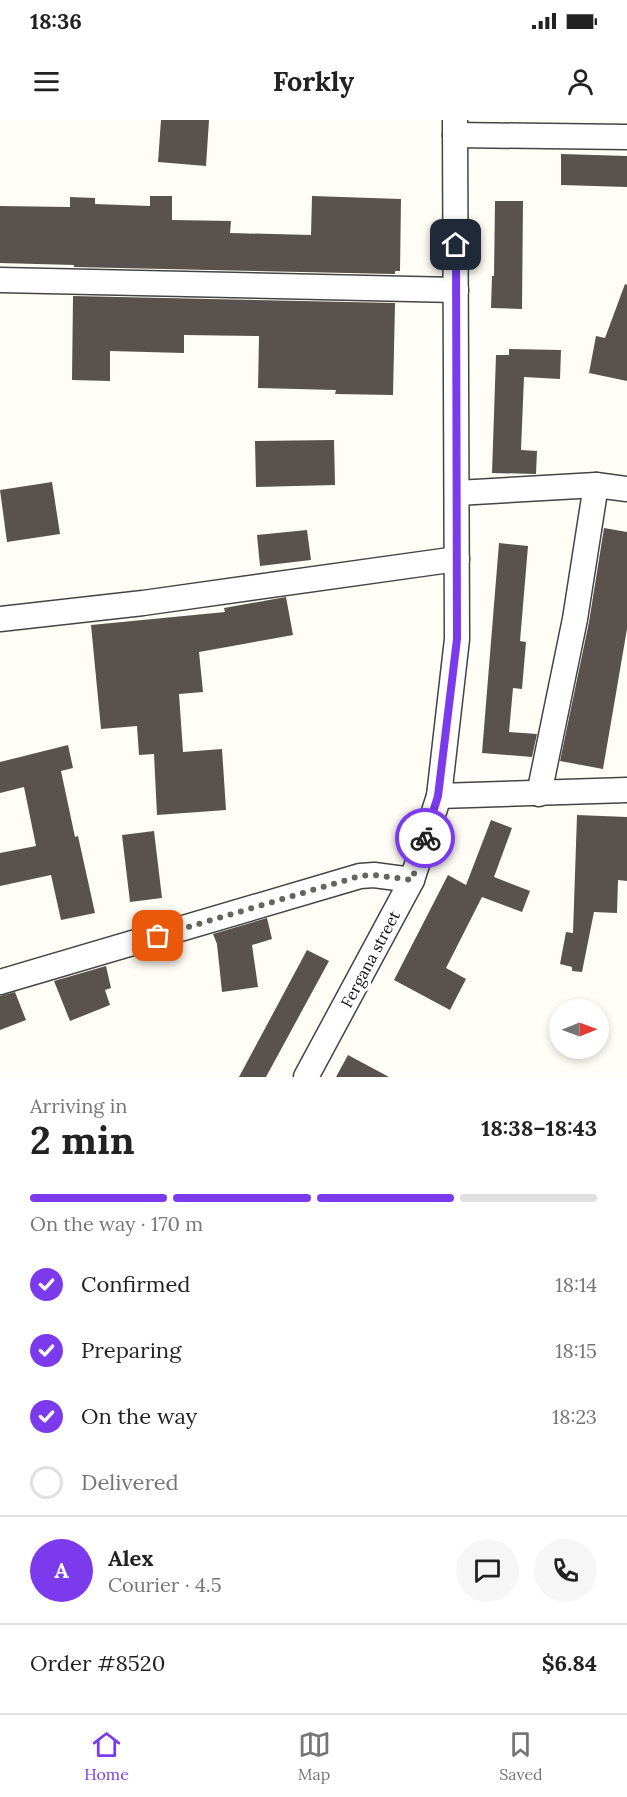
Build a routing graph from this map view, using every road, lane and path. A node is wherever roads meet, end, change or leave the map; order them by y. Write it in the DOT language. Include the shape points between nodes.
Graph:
graph roads {
  1 [pos="455,127"];
  2 [pos="627,137"];
  3 [pos="0,280"];
  4 [pos="456,290"];
  5 [pos="596,485"];
  6 [pos="627,489"];
  7 [pos="457,493"];
  8 [pos="457,559"];
  9 [pos="0,619"];
  10 [pos="627,790"];
  11 [pos="539,794"];
  12 [pos="438,796"];
  13 [pos="412,880"];
  14 [pos="0,982"];
  15 [pos="306,1077"];
  1 -- 2 [label="street"];
  1 -- 4 [label="street, Fergana street"];
  3 -- 4 [label="street"];
  4 -- 7 [label="street, Fergana street"];
  5 -- 6 [label="street"];
  5 -- 7 [label="street"];
  5 -- 11 [label="street" via="575,619"];
  7 -- 8 [label="street, Fergana street"];
  8 -- 9 [label="street"];
  8 -- 12 [label="street, Fergana street" via="457,639"];
  10 -- 11 [label="street"];
  11 -- 12 [label="street"];
  12 -- 13 [label="street, Fergana street"];
  13 -- 14 [label="street" via="360,876"];
  13 -- 15 [label="street, Fergana street"];
}
